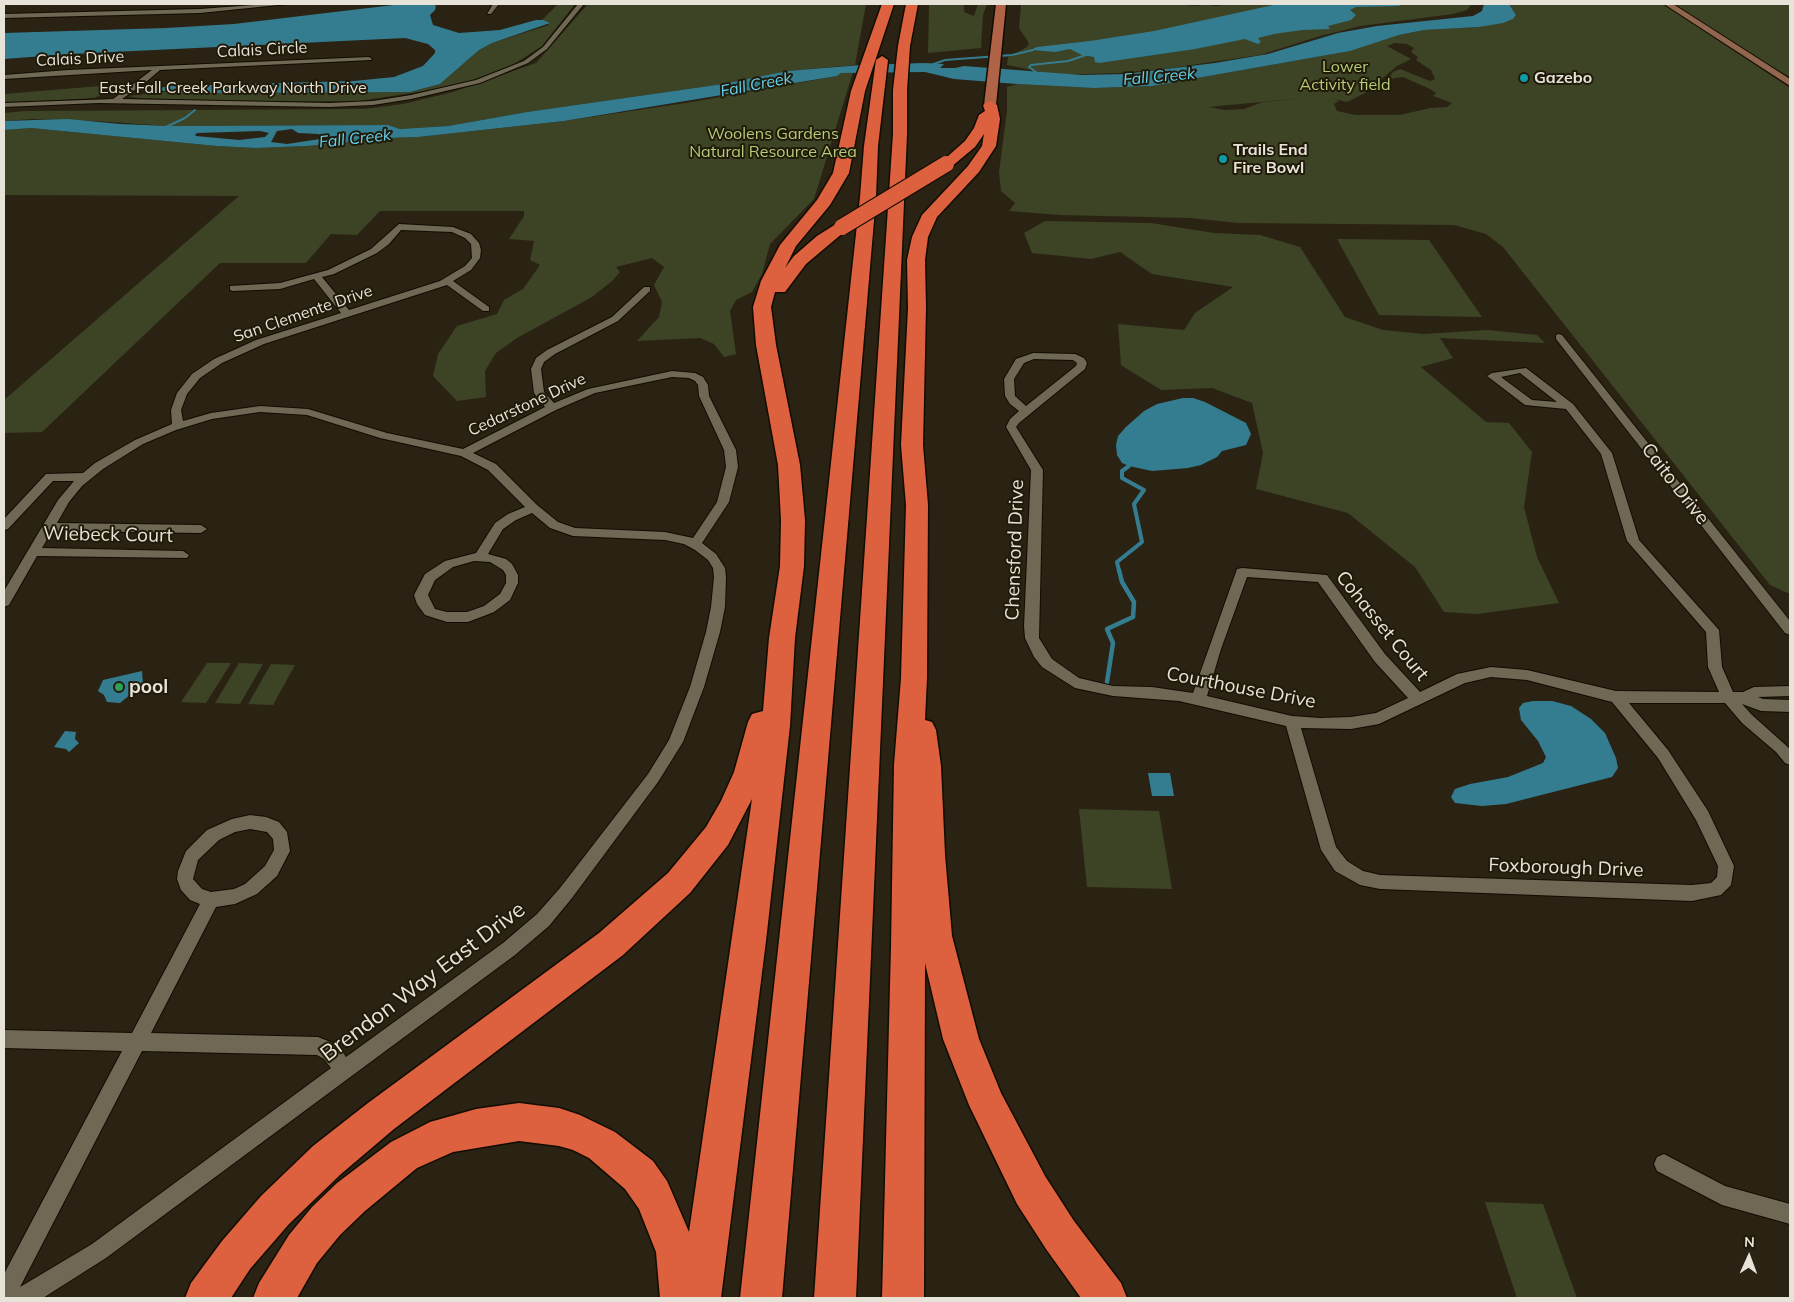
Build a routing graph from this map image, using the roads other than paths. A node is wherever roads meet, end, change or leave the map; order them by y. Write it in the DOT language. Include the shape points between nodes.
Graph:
graph roads {
  1 [pos="175,4"];
  2 [pos="184,4"];
  3 [pos="285,4"];
  4 [pos="496,4"];
  5 [pos="581,4"];
  6 [pos="888,4"];
  7 [pos="899,4"];
  8 [pos="912,4"];
  9 [pos="1001,4"];
  10 [pos="1668,4"];
  11 [pos="170,12"];
  12 [pos="489,13"];
  13 [pos="4,16"];
  14 [pos="879,47"];
  15 [pos="369,59"];
  16 [pos="157,69"];
  17 [pos="4,77"];
  18 [pos="1790,83"];
  19 [pos="879,88"];
  20 [pos="114,102"];
  21 [pos="4,105"];
  22 [pos="990,105"];
  23 [pos="317,277"];
  24 [pos="448,281"];
  25 [pos="233,288"];
  26 [pos="647,289"];
  27 [pos="486,310"];
  28 [pos="347,314"];
  29 [pos="764,325"];
  30 [pos="1559,337"];
  31 [pos="1569,406"];
  32 [pos="552,408"];
  33 [pos="1026,411"];
  34 [pos="178,426"];
  35 [pos="464,453"];
  36 [pos="85,477"];
  37 [pos="533,508"];
  38 [pos="4,526"];
  39 [pos="48,526"];
  40 [pos="201,529"];
  41 [pos="695,545"];
  42 [pos="33,552"];
  43 [pos="183,555"];
  44 [pos="480,557"];
  45 [pos="9,586"];
  46 [pos="4,602"];
  47 [pos="1790,630"];
  48 [pos="782,638"];
  49 [pos="1051,667"];
  50 [pos="914,678"];
  51 [pos="1790,690"];
  52 [pos="1616,696"];
  53 [pos="1729,698"];
  54 [pos="1746,698"];
  55 [pos="1418,699"];
  56 [pos="1200,700"];
  57 [pos="1790,706"];
  58 [pos="1292,722"];
  59 [pos="1790,759"];
  60 [pos="211,900"];
  61 [pos="4,1039"];
  62 [pos="137,1041"];
  63 [pos="344,1070"];
  64 [pos="1664,1164"];
  65 [pos="1790,1214"];
  66 [pos="4,1296"];
  67 [pos="23,1298"];
  68 [pos="206,1298"];
  69 [pos="274,1298"];
  70 [pos="681,1298"];
  71 [pos="700,1298"];
  72 [pos="761,1298"];
  73 [pos="835,1298"];
  74 [pos="903,1298"];
  75 [pos="1106,1298"];
  1 -- 11 [label="street"];
  2 -- 11 [label="street"];
  3 -- 11 [label="street"];
  4 -- 12 [label="street"];
  5 -- 20 [label="street, East Fall Creek Parkway North Drive" via="547,46 529,60 493,77 438,92 380,102 340,104"];
  6 -- 14 [label="highway" via="878,34"];
  7 -- 14 [label="highway"];
  8 -- 19 [label="highway" via="904,46"];
  9 -- 22 [label="main road"];
  10 -- 18 [label="street"];
  11 -- 13 [label="street"];
  14 -- 19 [label="highway"];
  14 -- 19 [label="highway" via="874,74"];
  15 -- 16 [label="street, Calais Circle"];
  16 -- 17 [label="street, Calais Drive"];
  16 -- 20 [label="street"];
  19 -- 29 [label="highway" via="841,173 824,202 780,259 762,307"];
  19 -- 72 [label="highway"];
  19 -- 73 [label="highway" via="900,134"];
  20 -- 21 [label="street, East Fall Creek Parkway North Drive"];
  22 -- 29 [label="highway, bridge" via="975,138 966,149 842,228 794,267 778,290"];
  22 -- 50 [label="highway" via="993,119 989,146 980,162 930,215 923,229 916,260 912,445 917,505"];
  23 -- 24 [label="street, San Clemente Drive" via="371,253 399,227 453,230 473,241 477,252 473,262"];
  23 -- 25 [label="street" via="280,286"];
  23 -- 28 [label="street"];
  24 -- 27 [label="street"];
  24 -- 28 [label="street, San Clemente Drive"];
  26 -- 32 [label="street" via="615,319 540,360 536,369 540,393"];
  28 -- 34 [label="street, San Clemente Drive" via="250,346 214,363 196,376 182,393 176,405"];
  29 -- 48 [label="highway" via="788,452 792,506 792,566"];
  30 -- 47 [label="street, Caito Drive"];
  31 -- 31 [label="street" via="1522,370 1492,376 1529,403"];
  31 -- 53 [label="street" via="1606,453 1633,541 1712,630 1715,667"];
  32 -- 35 [label="street, Cedarstone Drive"];
  32 -- 41 [label="street, Cedarstone Drive" via="592,391 672,374 699,379 730,450 732,467 723,502"];
  33 -- 33 [label="street, Chensford Drive" via="1081,367 1080,360 1033,356 1020,361 1009,379 1010,396"];
  33 -- 49 [label="street, Chensford Drive" via="1014,421 1012,428 1037,470 1031,633 1039,653"];
  34 -- 35 [label="street" via="234,412 290,409 325,416 384,436"];
  34 -- 36 [label="street" via="128,447"];
  35 -- 37 [label="street" via="492,468"];
  36 -- 38 [label="street" via="50,477"];
  36 -- 39 [label="street" via="64,500"];
  37 -- 41 [label="street" via="554,525 573,532 665,536"];
  37 -- 44 [label="street" via="499,526"];
  39 -- 40 [label="street"];
  39 -- 42 [label="street"];
  41 -- 63 [label="street, Brendon Way East Drive" via="707,552 718,568 717,616 697,687 676,742 657,773 543,920 509,949"];
  42 -- 43 [label="street, Wiebeck Court"];
  42 -- 45 [label="street"];
  44 -- 44 [label="street" via="455,561 434,573 422,591 426,608 441,616 461,618 483,612 501,601 511,587 511,571 502,562"];
  45 -- 46 [label="street"];
  48 -- 68 [label="highway" via="745,784 726,822 691,870 611,944 326,1160 262,1225"];
  48 -- 71 [label="highway" via="776,726 750,942"];
  49 -- 56 [label="street, Courthouse Drive" via="1068,680 1092,688 1162,692"];
  50 -- 74 [label="highway" via="908,766"];
  50 -- 75 [label="highway" via="927,766 936,936 961,1039 987,1105 1031,1190"];
  51 -- 54 [label="street, Courthouse Drive" via="1754,692"];
  52 -- 53 [label="street, Courthouse Drive"];
  52 -- 55 [label="street, Courthouse Drive" via="1527,675 1491,672 1462,678"];
  52 -- 58 [label="street, Foxborough Drive" via="1663,754 1706,824 1726,866 1725,880 1715,890 1692,893 1380,882 1360,878 1341,866 1329,850"];
  53 -- 54 [label="street, Courthouse Drive"];
  53 -- 59 [label="street"];
  54 -- 57 [label="street, Courthouse Drive" via="1761,705"];
  55 -- 56 [label="street, Cohasset Court" via="1380,658 1322,578 1242,572 1202,685"];
  55 -- 58 [label="street, Courthouse Drive" via="1380,718 1366,721 1336,724"];
  56 -- 58 [label="street, Courthouse Drive"];
  60 -- 60 [label="street" via="243,893 259,884 271,871 280,858 282,843 273,827 250,822 232,826 213,835 198,848 186,872 187,885 196,896"];
  60 -- 62 [label="street"];
  61 -- 62 [label="street"];
  62 -- 63 [label="street" via="318,1046 331,1052"];
  62 -- 66 [label="street"];
  63 -- 67 [label="street, Brendon Way East Drive" via="99,1251"];
  64 -- 65 [label="street" via="1722,1195"];
  69 -- 70 [label="highway" via="303,1249 326,1222 371,1180 404,1156 430,1141 453,1133 520,1122 559,1127 580,1134 602,1145 639,1174 666,1222 676,1252"];
}
